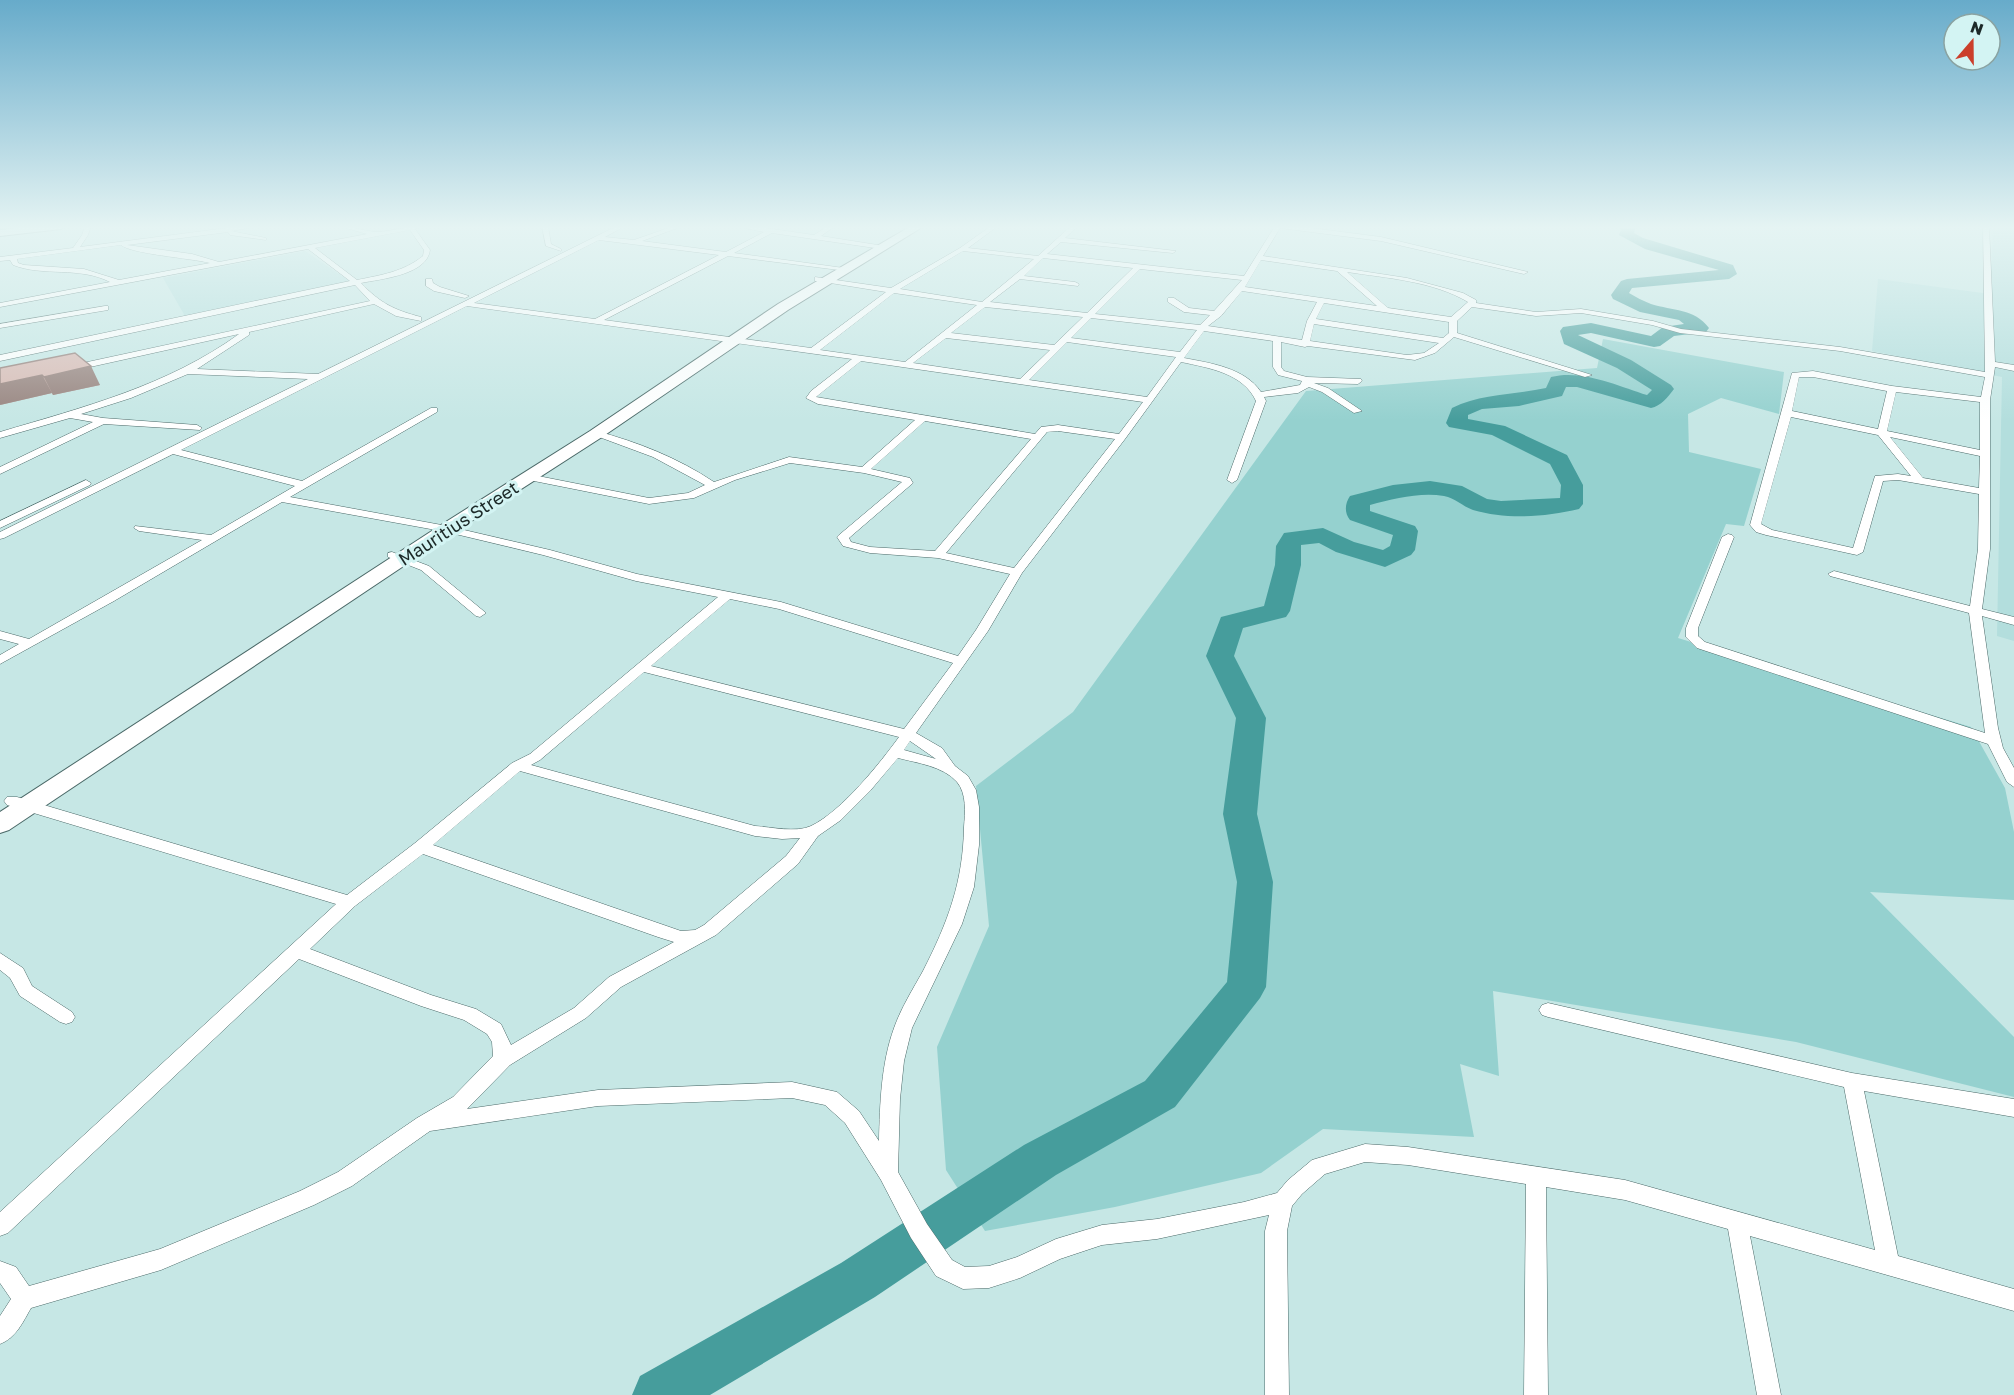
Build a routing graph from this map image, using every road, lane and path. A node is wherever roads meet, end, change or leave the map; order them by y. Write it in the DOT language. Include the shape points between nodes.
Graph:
graph roads {
  1 [pos="75,291"];
  2 [pos="318,291"];
  3 [pos="365,291"];
  4 [pos="443,291"];
  5 [pos="483,291"];
  6 [pos="485,291"];
  7 [pos="654,291"];
  8 [pos="806,291"];
  9 [pos="892,291"];
  10 [pos="900,291"];
  11 [pos="1000,291"];
  12 [pos="1114,291"];
  13 [pos="1238,291"];
  14 [pos="1256,291"];
  15 [pos="1364,291"];
  16 [pos="1447,291"];
  17 [pos="1988,291"];
  18 [pos="466,300"];
  19 [pos="1171,300"];
  20 [pos="1322,300"];
  21 [pos="375,302"];
  22 [pos="984,304"];
  23 [pos="0,305"];
  24 [pos="1471,305"];
  25 [pos="105,308"];
  26 [pos="1386,310"];
  27 [pos="1403,312"];
  28 [pos="1218,314"];
  29 [pos="1088,317"];
  30 [pos="418,319"];
  31 [pos="1453,320"];
  32 [pos="1311,321"];
  33 [pos="595,322"];
  34 [pos="0,326"];
  35 [pos="1202,328"];
  36 [pos="249,330"];
  37 [pos="1391,333"];
  38 [pos="1453,334"];
  39 [pos="945,335"];
  40 [pos="729,339"];
  41 [pos="1064,339"];
  42 [pos="1277,340"];
  43 [pos="1445,341"];
  44 [pos="1305,345"];
  45 [pos="1055,348"];
  46 [pos="813,351"];
  47 [pos="860,357"];
  48 [pos="1179,357"];
  49 [pos="0,358"];
  50 [pos="907,364"];
  51 [pos="2014,368"];
  52 [pos="1990,369"];
  53 [pos="57,371"];
  54 [pos="186,371"];
  55 [pos="305,375"];
  56 [pos="1588,375"];
  57 [pos="319,377"];
  58 [pos="1023,381"];
  59 [pos="1307,381"];
  60 [pos="1358,381"];
  61 [pos="1892,389"];
  62 [pos="1259,396"];
  63 [pos="1149,400"];
  64 [pos="1985,400"];
  65 [pos="434,410"];
  66 [pos="1357,411"];
  67 [pos="1787,413"];
  68 [pos="68,414"];
  69 [pos="922,419"];
  70 [pos="103,421"];
  71 [pos="197,428"];
  72 [pos="596,434"];
  73 [pos="1882,434"];
  74 [pos="0,435"];
  75 [pos="1036,437"];
  76 [pos="1122,437"];
  77 [pos="171,450"];
  78 [pos="1985,454"];
  79 [pos="864,470"];
  80 [pos="0,471"];
  81 [pos="528,477"];
  82 [pos="1232,480"];
  83 [pos="1920,481"];
  84 [pos="301,484"];
  85 [pos="713,486"];
  86 [pos="1984,492"];
  87 [pos="280,498"];
  88 [pos="0,525"];
  89 [pos="139,528"];
  90 [pos="441,528"];
  91 [pos="0,536"];
  92 [pos="1728,537"];
  93 [pos="212,538"];
  94 [pos="938,555"];
  95 [pos="397,557"];
  96 [pos="1017,572"];
  97 [pos="1834,574"];
  98 [pos="727,596"];
  99 [pos="1975,612"];
  100 [pos="480,613"];
  101 [pos="2014,621"];
  102 [pos="0,635"];
  103 [pos="30,643"];
  104 [pos="0,660"];
  105 [pos="961,661"];
  106 [pos="642,668"];
  107 [pos="906,734"];
  108 [pos="1994,741"];
  109 [pos="894,752"];
  110 [pos="517,766"];
  111 [pos="949,769"];
  112 [pos="2013,777"];
  113 [pos="7,815"];
  114 [pos="813,832"];
  115 [pos="421,847"];
  116 [pos="349,902"];
  117 [pos="695,936"];
  118 [pos="297,951"];
  119 [pos="0,960"];
  120 [pos="1548,1010"];
  121 [pos="66,1017"];
  122 [pos="503,1059"];
  123 [pos="1852,1081"];
  124 [pos="2014,1108"];
  125 [pos="424,1124"];
  126 [pos="888,1173"];
  127 [pos="1536,1176"];
  128 [pos="1283,1201"];
  129 [pos="1737,1221"];
  130 [pos="0,1226"];
  131 [pos="1889,1264"];
  132 [pos="0,1272"];
  133 [pos="24,1299"];
  134 [pos="2014,1300"];
  135 [pos="0,1333"];
  136 [pos="1277,1395"];
  137 [pos="1536,1395"];
  138 [pos="1769,1395"];
  1 -- 23 [label="street"];
  2 -- 49 [label="street"];
  3 -- 21 [label="street"];
  4 -- 18 [label="street"];
  5 -- 18 [label="street"];
  6 -- 18 [label="street"];
  7 -- 33 [label="street"];
  8 -- 40 [label="main road, Mauritius Street"];
  9 -- 46 [label="street"];
  10 -- 22 [label="street"];
  11 -- 22 [label="street"];
  12 -- 29 [label="street"];
  13 -- 28 [label="street"];
  14 -- 20 [label="street"];
  15 -- 26 [label="street"];
  16 -- 24 [label="street" via="1472,300"];
  17 -- 52 [label="street"];
  18 -- 30 [label="street"];
  18 -- 33 [label="street"];
  18 -- 57 [label="street"];
  19 -- 28 [label="street" via="1187,310"];
  20 -- 26 [label="street"];
  20 -- 32 [label="street"];
  21 -- 30 [label="street"];
  21 -- 36 [label="street"];
  22 -- 29 [label="street"];
  22 -- 39 [label="street"];
  24 -- 31 [label="street"];
  24 -- 52 [label="street" via="1536,314 1572,310 1680,331"];
  25 -- 34 [label="street"];
  26 -- 27 [label="street"];
  27 -- 31 [label="street"];
  27 -- 37 [label="street"];
  28 -- 35 [label="street"];
  29 -- 35 [label="street"];
  29 -- 41 [label="street"];
  30 -- 55 [label="street"];
  31 -- 38 [label="street"];
  32 -- 37 [label="street"];
  32 -- 44 [label="street"];
  33 -- 40 [label="street"];
  35 -- 42 [label="street"];
  35 -- 48 [label="street"];
  36 -- 53 [label="street"];
  36 -- 54 [label="street"];
  37 -- 43 [label="street"];
  38 -- 43 [label="street"];
  38 -- 56 [label="street"];
  39 -- 45 [label="street"];
  39 -- 50 [label="street"];
  40 -- 46 [label="street"];
  40 -- 72 [label="main road, Mauritius Street"];
  40 -- 90 [label="main road, Mauritius Street"];
  41 -- 45 [label="street"];
  41 -- 48 [label="street"];
  42 -- 44 [label="street"];
  42 -- 59 [label="street" via="1277,367 1281,373"];
  43 -- 44 [label="street" via="1427,356 1414,358"];
  45 -- 58 [label="street"];
  46 -- 47 [label="street"];
  47 -- 50 [label="street"];
  47 -- 69 [label="street" via="811,398"];
  48 -- 62 [label="street" via="1226,370 1251,385"];
  48 -- 63 [label="street"];
  50 -- 58 [label="street"];
  51 -- 52 [label="street"];
  52 -- 64 [label="street"];
  54 -- 55 [label="street"];
  54 -- 68 [label="street" via="136,394"];
  55 -- 57 [label="street"];
  55 -- 71 [label="street"];
  57 -- 77 [label="street"];
  58 -- 63 [label="street"];
  59 -- 60 [label="street"];
  59 -- 62 [label="street" via="1298,390"];
  59 -- 66 [label="street"];
  61 -- 64 [label="street"];
  61 -- 67 [label="street" via="1797,373"];
  61 -- 73 [label="street"];
  62 -- 82 [label="street" via="1261,401"];
  63 -- 76 [label="street"];
  64 -- 78 [label="street"];
  65 -- 84 [label="street"];
  67 -- 73 [label="street"];
  67 -- 83 [label="street" via="1755,525 1760,530 1857,552 1879,478"];
  68 -- 70 [label="street"];
  68 -- 74 [label="street"];
  69 -- 75 [label="street"];
  69 -- 79 [label="street"];
  70 -- 71 [label="street"];
  70 -- 80 [label="street"];
  71 -- 88 [label="street"];
  72 -- 81 [label="main road, Mauritius Street"];
  72 -- 85 [label="street" via="685,468"];
  73 -- 78 [label="street"];
  73 -- 83 [label="street"];
  75 -- 76 [label="street" via="1049,428"];
  75 -- 94 [label="street"];
  76 -- 96 [label="street"];
  77 -- 84 [label="street"];
  77 -- 91 [label="street"];
  78 -- 86 [label="street"];
  79 -- 85 [label="street" via="789,460"];
  79 -- 94 [label="street" via="908,483 843,537 844,541 863,549"];
  81 -- 85 [label="street" via="649,501 690,496"];
  81 -- 90 [label="main road, Mauritius Street"];
  83 -- 86 [label="street"];
  84 -- 87 [label="street"];
  86 -- 99 [label="street" via="1984,549"];
  87 -- 90 [label="street"];
  87 -- 93 [label="street"];
  89 -- 93 [label="street"];
  90 -- 95 [label="main road, Mauritius Street"];
  90 -- 98 [label="street"];
  92 -- 108 [label="street" via="1692,628 1692,637 1701,645"];
  93 -- 103 [label="street"];
  94 -- 96 [label="street"];
  95 -- 100 [label="street" via="425,568"];
  95 -- 113 [label="main road, Mauritius Street"];
  96 -- 105 [label="street"];
  97 -- 99 [label="street"];
  98 -- 105 [label="street" via="781,606"];
  98 -- 106 [label="street"];
  99 -- 101 [label="street"];
  99 -- 108 [label="street"];
  102 -- 103 [label="street"];
  103 -- 104 [label="street"];
  105 -- 107 [label="street"];
  106 -- 107 [label="street"];
  106 -- 110 [label="street" via="535,757"];
  107 -- 109 [label="street"];
  107 -- 111 [label="street" via="931,746 944,757"];
  108 -- 112 [label="street"];
  109 -- 111 [label="street"];
  109 -- 114 [label="street" via="865,788"];
  110 -- 114 [label="street" via="755,831"];
  110 -- 115 [label="street"];
  111 -- 126 [label="street" via="969,787 972,801 969,880 959,916 903,1028 894,1065"];
  113 -- 116 [label="street"];
  114 -- 117 [label="street" via="792,860 710,930"];
  115 -- 116 [label="street"];
  115 -- 117 [label="street" via="664,932"];
  116 -- 118 [label="street"];
  117 -- 122 [label="street" via="615,982 580,1013"];
  118 -- 122 [label="street" via="470,1014 494,1029 501,1041"];
  118 -- 130 [label="street"];
  119 -- 121 [label="street" via="16,973 26,991"];
  120 -- 123 [label="street"];
  122 -- 125 [label="street" via="460,1103"];
  123 -- 124 [label="street"];
  123 -- 131 [label="street"];
  125 -- 126 [label="street" via="598,1098 792,1090 830,1098 852,1117"];
  125 -- 133 [label="street" via="345,1179 307,1198 161,1259"];
  126 -- 128 [label="street" via="944,1268 963,1278 989,1277 1102,1235 1158,1229"];
  127 -- 128 [label="street" via="1365,1153 1319,1167"];
  127 -- 129 [label="street" via="1625,1190"];
  127 -- 137 [label="street"];
  128 -- 136 [label="street" via="1276,1231"];
  129 -- 131 [label="street"];
  129 -- 138 [label="street"];
  131 -- 134 [label="street"];
  132 -- 133 [label="street" via="8,1275"];
  133 -- 135 [label="street"];
}
